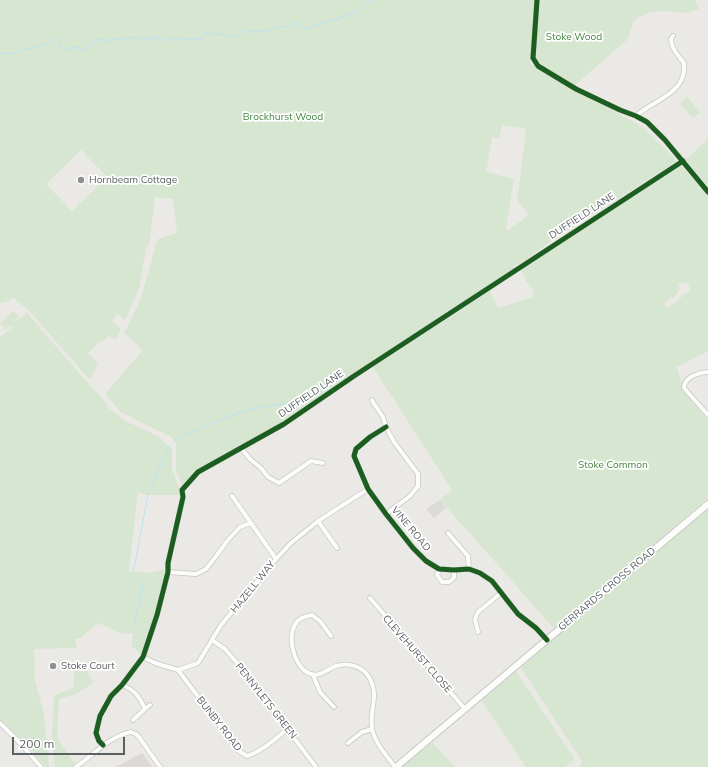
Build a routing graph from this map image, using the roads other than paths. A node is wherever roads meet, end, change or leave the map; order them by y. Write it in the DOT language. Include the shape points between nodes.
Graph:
graph roads {
  1 [pos="537,0"];
  2 [pos="673,36"];
  3 [pos="636,116"];
  4 [pos="683,161"];
  5 [pos="708,192"];
  6 [pos="708,372"];
  7 [pos="372,400"];
  8 [pos="708,415"];
  9 [pos="386,427"];
  10 [pos="242,448"];
  11 [pos="323,463"];
  12 [pos="368,489"];
  13 [pos="232,496"];
  14 [pos="708,504"];
  15 [pos="386,514"];
  16 [pos="318,521"];
  17 [pos="251,523"];
  18 [pos="448,533"];
  19 [pos="337,548"];
  20 [pos="276,559"];
  21 [pos="438,569"];
  22 [pos="469,569"];
  23 [pos="454,570"];
  24 [pos="168,572"];
  25 [pos="501,593"];
  26 [pos="370,598"];
  27 [pos="478,632"];
  28 [pos="332,636"];
  29 [pos="212,640"];
  30 [pos="547,640"];
  31 [pos="143,657"];
  32 [pos="178,670"];
  33 [pos="314,675"];
  34 [pos="122,685"];
  35 [pos="150,705"];
  36 [pos="334,706"];
  37 [pos="145,709"];
  38 [pos="465,709"];
  39 [pos="133,720"];
  40 [pos="0,723"];
  41 [pos="287,729"];
  42 [pos="372,729"];
  43 [pos="348,743"];
  44 [pos="103,745"];
  45 [pos="41,767"];
  46 [pos="76,767"];
  47 [pos="160,767"];
  48 [pos="316,767"];
  49 [pos="395,767"];
  1 -- 3 [label="street" via="533,58 538,66 583,92"];
  2 -- 3 [label="street" via="670,38 671,44 684,63 680,83 661,100"];
  3 -- 4 [label="street" via="648,122"];
  4 -- 5 [label="street"];
  4 -- 10 [label="street, DUFFIELD LANE" via="284,424"];
  6 -- 8 [label="street" via="694,375 684,384 684,388"];
  7 -- 9 [label="street, VINE ROAD"];
  9 -- 12 [label="street, VINE ROAD" via="370,436 356,449 354,456"];
  9 -- 15 [label="street, VINE ROAD" via="418,474 418,486 410,496"];
  10 -- 11 [label="street" via="268,477 279,483 311,461"];
  10 -- 24 [label="street, DUFFIELD LANE" via="198,472 182,490 183,497"];
  12 -- 15 [label="street, VINE ROAD"];
  12 -- 16 [label="street, HAZELL WAY"];
  13 -- 17 [label="street"];
  14 -- 30 [label="main road, GERRARDS CROSS ROAD"];
  15 -- 21 [label="street, VINE ROAD" via="413,548"];
  16 -- 19 [label="street"];
  16 -- 20 [label="street, HAZELL WAY"];
  17 -- 20 [label="street"];
  17 -- 24 [label="street" via="240,527 206,569 196,574"];
  18 -- 22 [label="street" via="468,556"];
  20 -- 29 [label="street, HAZELL WAY"];
  21 -- 23 [label="street"];
  21 -- 23 [label="street, VINE ROAD" via="437,576 442,582 449,582 454,578"];
  22 -- 23 [label="street"];
  22 -- 25 [label="street" via="480,572 492,581"];
  24 -- 31 [label="street, DUFFIELD LANE"];
  25 -- 27 [label="street" via="478,612 475,619"];
  25 -- 30 [label="street" via="518,614"];
  26 -- 38 [label="street, CLEVEHURST CLOSE"];
  28 -- 33 [label="street" via="320,620 312,615 304,616 296,622 292,633 292,647 297,660 305,670"];
  29 -- 32 [label="street, HAZELL WAY" via="198,663"];
  29 -- 41 [label="street, PENNYLETS GREEN" via="225,649"];
  30 -- 38 [label="main road, GERRARDS CROSS ROAD"];
  31 -- 32 [label="street" via="155,664"];
  31 -- 34 [label="street, DUFFIELD LANE"];
  32 -- 41 [label="street, BUNBY ROAD" via="239,751 247,756 254,754"];
  33 -- 36 [label="street" via="320,692"];
  33 -- 42 [label="street" via="337,666 349,665 360,668 373,685 375,696 371,716"];
  34 -- 37 [label="street" via="136,693"];
  34 -- 44 [label="street, DUFFIELD LANE" via="111,696 100,716 96,733"];
  35 -- 37 [label="street"];
  37 -- 39 [label="street"];
  38 -- 49 [label="main road, GERRARDS CROSS ROAD"];
  40 -- 45 [label="street"];
  41 -- 48 [label="street, PENNYLETS GREEN"];
  42 -- 43 [label="street" via="362,732"];
  42 -- 49 [label="street" via="381,748"];
  44 -- 46 [label="street"];
  44 -- 47 [label="street" via="132,732 139,737"];
}
